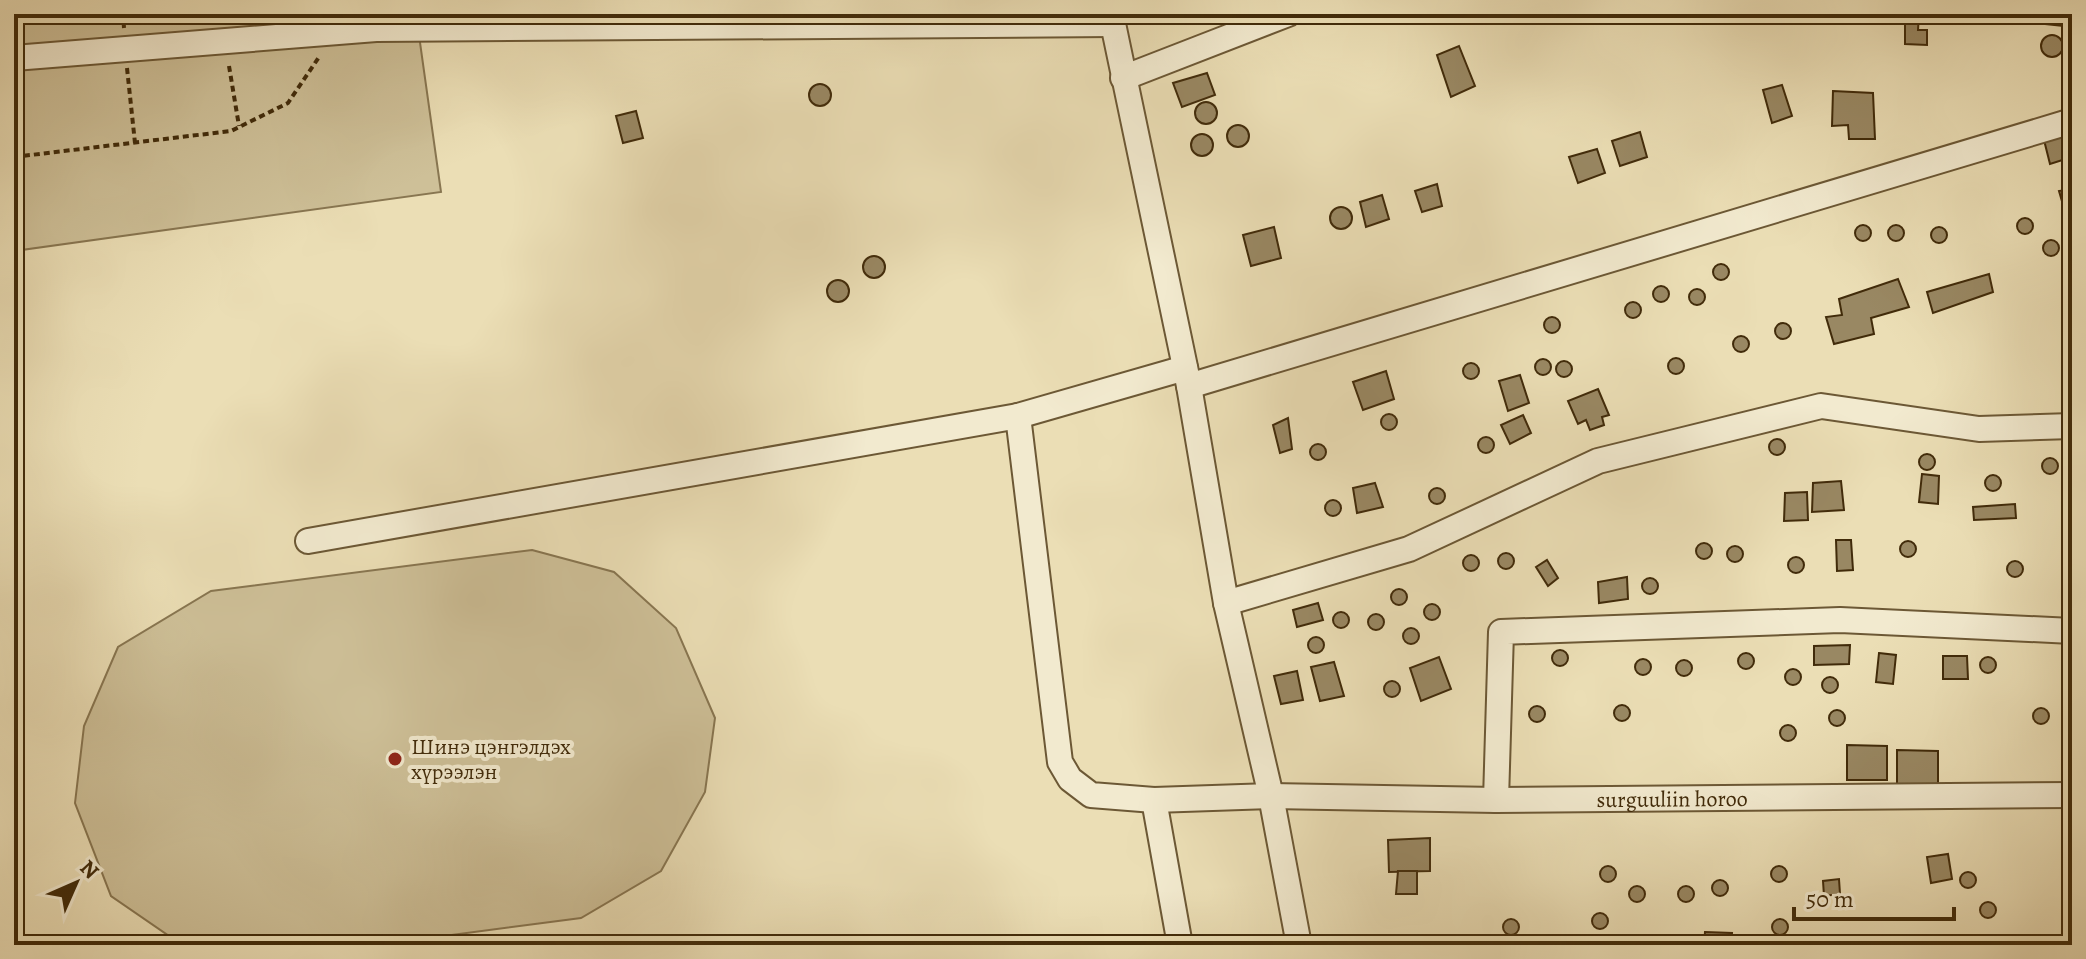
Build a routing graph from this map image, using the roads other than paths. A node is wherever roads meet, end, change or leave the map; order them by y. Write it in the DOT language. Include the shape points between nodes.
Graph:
graph roads {
  1 [pos="1288,14"];
  2 [pos="1112,19"];
  3 [pos="14,58"];
  4 [pos="1123,78"];
  5 [pos="2072,121"];
  6 [pos="1187,377"];
  7 [pos="1018,416"];
  8 [pos="2072,426"];
  9 [pos="308,541"];
  10 [pos="1226,603"];
  11 [pos="2072,631"];
  12 [pos="2072,795"];
  13 [pos="1271,796"];
  14 [pos="1154,800"];
  15 [pos="1496,800"];
  16 [pos="1180,945"];
  17 [pos="1299,945"];
  1 -- 4 [label="street"];
  2 -- 3 [label="street" via="392,29"];
  2 -- 4 [label="street"];
  4 -- 6 [label="street"];
  5 -- 6 [label="street"];
  6 -- 7 [label="street"];
  6 -- 10 [label="street"];
  7 -- 9 [label="street"];
  7 -- 14 [label="street, surguuliin horoo" via="1060,762 1070,779 1091,795"];
  8 -- 10 [label="street" via="1979,429 1821,406 1598,461 1409,549"];
  10 -- 13 [label="street"];
  11 -- 15 [label="street" via="1840,620 1501,632"];
  12 -- 15 [label="street, surguuliin horoo"];
  13 -- 14 [label="street, surguuliin horoo"];
  13 -- 15 [label="street, surguuliin horoo"];
  13 -- 17 [label="street"];
  14 -- 16 [label="street"];
}
